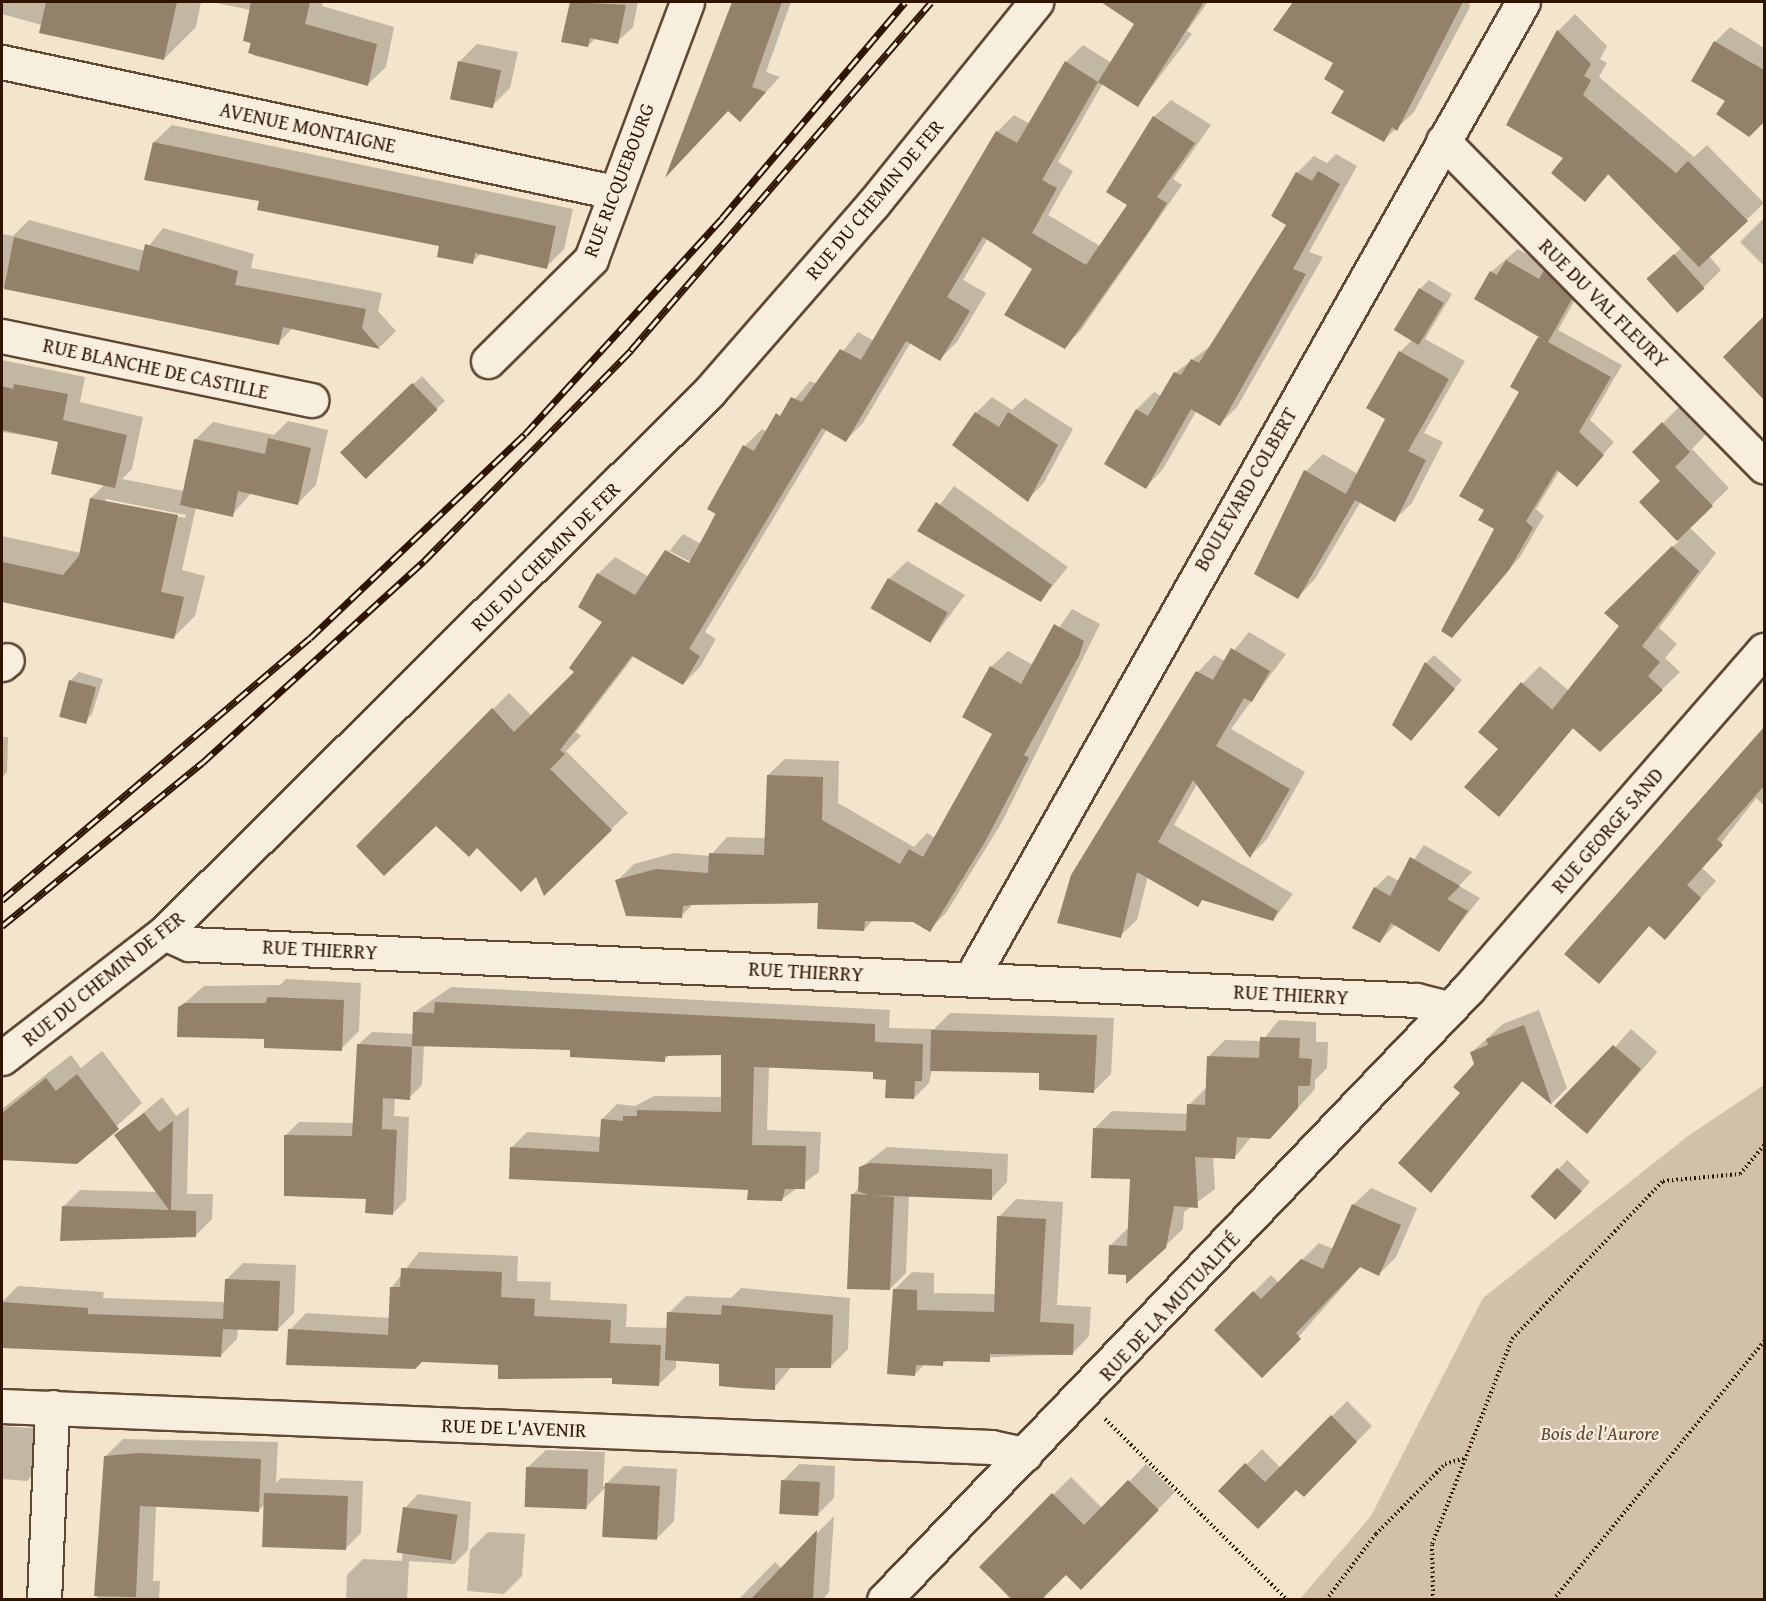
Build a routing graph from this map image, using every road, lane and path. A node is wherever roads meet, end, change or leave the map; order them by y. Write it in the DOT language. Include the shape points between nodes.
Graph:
graph roads {
  1 [pos="687,2"];
  2 [pos="1036,2"];
  3 [pos="1523,2"];
  4 [pos="2,62"];
  5 [pos="1443,141"];
  6 [pos="614,192"];
  7 [pos="2,336"];
  8 [pos="488,361"];
  9 [pos="311,400"];
  10 [pos="1764,466"];
  11 [pos="1764,650"];
  12 [pos="164,933"];
  13 [pos="971,978"];
  14 [pos="1448,1008"];
  15 [pos="2,1058"];
  16 [pos="1764,1145"];
  17 [pos="1764,1341"];
  18 [pos="1083,1397"];
  19 [pos="2,1406"];
  20 [pos="52,1407"];
  21 [pos="1025,1454"];
  22 [pos="1466,1458"];
  23 [pos="44,1599"];
  24 [pos="884,1599"];
  25 [pos="1287,1599"];
  26 [pos="1326,1599"];
  27 [pos="1433,1599"];
  28 [pos="1553,1599"];
  1 -- 6 [label="street, RUE RICQUEBOURG"];
  2 -- 12 [label="street, RUE DU CHEMIN DE FER" via="873,204 709,392"];
  3 -- 5 [label="street, BOULEVARD COLBERT"];
  4 -- 6 [label="street, AVENUE MONTAIGNE"];
  5 -- 10 [label="street, RUE DU VAL FLEURY"];
  5 -- 13 [label="street, BOULEVARD COLBERT"];
  6 -- 8 [label="street, RUE RICQUEBOURG" via="591,258"];
  7 -- 9 [label="street, RUE BLANCHE DE CASTILLE"];
  11 -- 14 [label="street, RUE GEORGE SAND"];
  12 -- 13 [label="street, RUE THIERRY" via="189,944"];
  12 -- 15 [label="street, RUE DU CHEMIN DE FER"];
  13 -- 14 [label="street, RUE THIERRY" via="1416,1000"];
  14 -- 18 [label="street, RUE DE LA MUTUALITÉ"];
  16 -- 22 [label="path" via="1740,1174 1663,1181 1512,1339"];
  17 -- 28 [label="path"];
  18 -- 21 [label="street, RUE DE LA MUTUALITÉ"];
  18 -- 25 [label="path"];
  19 -- 20 [label="street, RUE DE L'AVENIR"];
  20 -- 21 [label="street, RUE DE L'AVENIR" via="991,1447"];
  20 -- 23 [label="street"];
  21 -- 24 [label="street, RUE DE LA MUTUALITÉ"];
  22 -- 26 [label="path" via="1445,1464 1383,1526"];
  22 -- 27 [label="path" via="1432,1545"];
}
